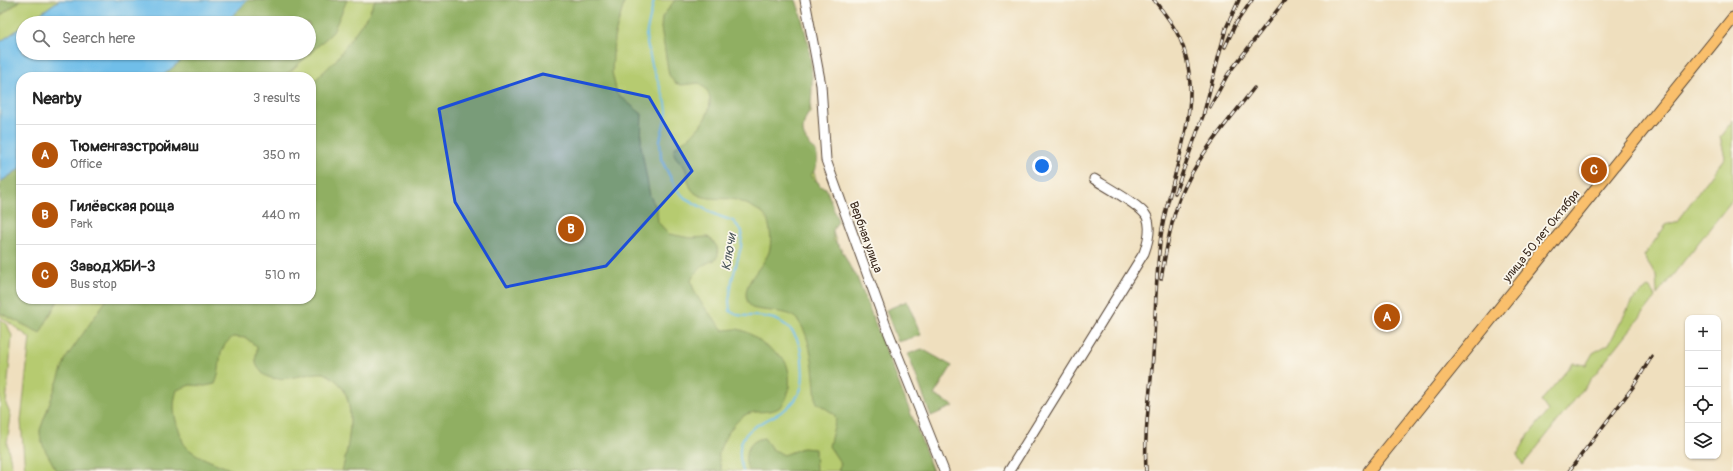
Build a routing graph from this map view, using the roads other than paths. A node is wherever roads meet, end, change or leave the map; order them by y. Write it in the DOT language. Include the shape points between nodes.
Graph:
graph roads {
  1 [pos="806,0"];
  2 [pos="1733,18"];
  3 [pos="1094,179"];
  4 [pos="944,471"];
  5 [pos="1009,471"];
  6 [pos="1369,471"];
  1 -- 4 [label="street, Вербная улица" via="821,85 826,160 886,326"];
  2 -- 6 [label="main road, улица 50 лет Октября"];
  3 -- 5 [label="street" via="1134,204 1147,216 1150,237 1144,253"];
}
